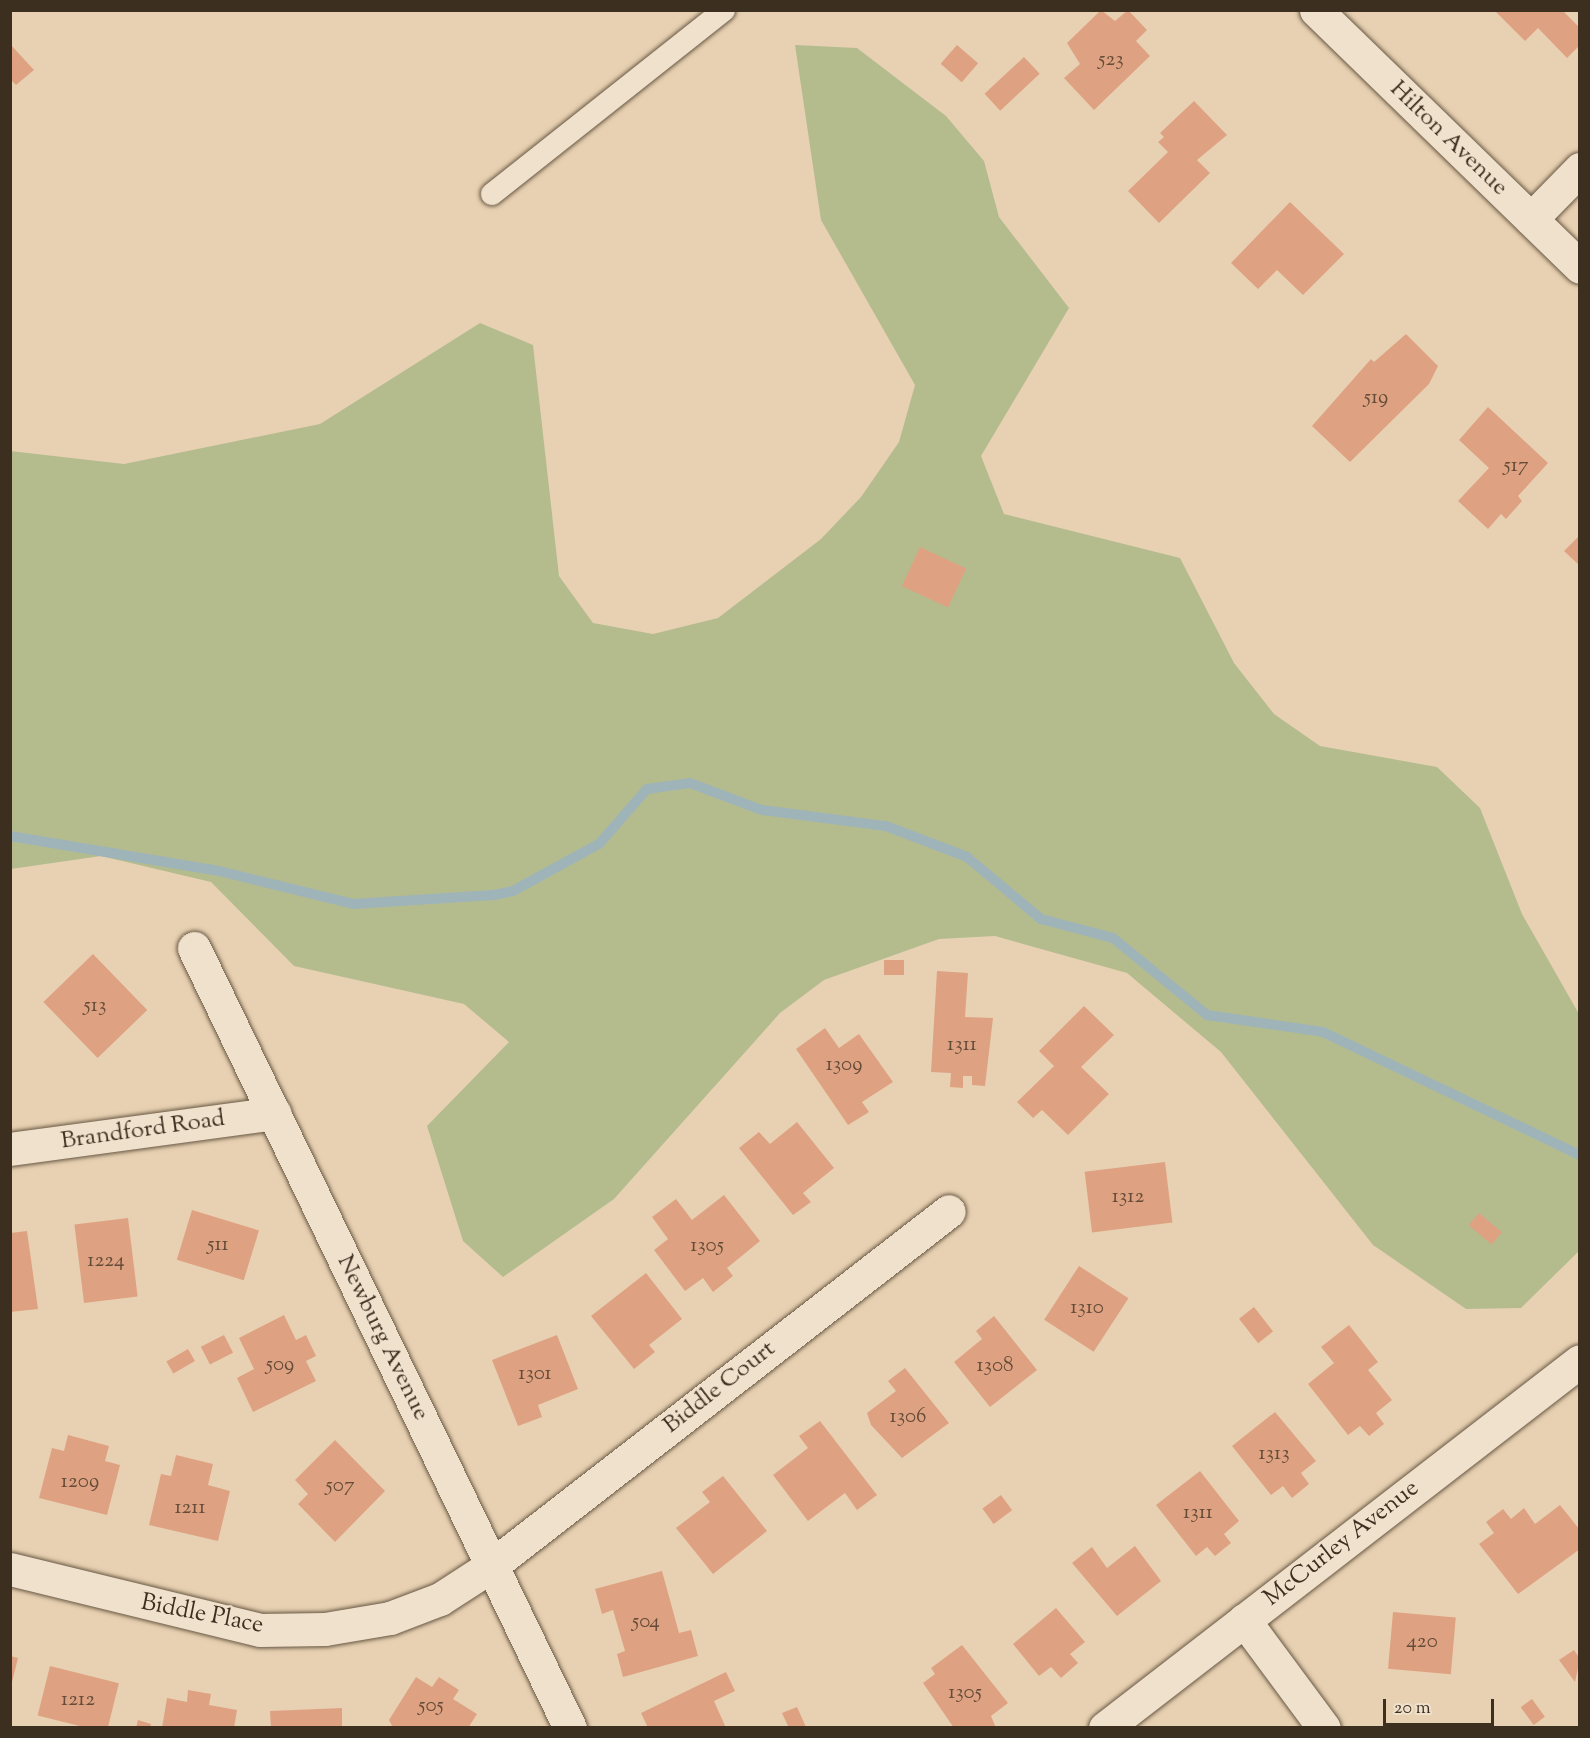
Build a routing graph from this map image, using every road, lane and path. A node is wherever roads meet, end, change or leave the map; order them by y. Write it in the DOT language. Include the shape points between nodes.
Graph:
graph roads {
  1 [pos="724,10"];
  2 [pos="1316,10"];
  3 [pos="1580,169"];
  4 [pos="492,194"];
  5 [pos="1531,219"];
  6 [pos="1580,267"];
  7 [pos="194,948"];
  8 [pos="275,1113"];
  9 [pos="10,1149"];
  10 [pos="949,1211"];
  11 [pos="1580,1360"];
  12 [pos="491,1566"];
  13 [pos="10,1569"];
  14 [pos="1245,1620"];
  15 [pos="570,1728"];
  16 [pos="1105,1728"];
  17 [pos="1324,1728"];
  1 -- 4 [label="lane"];
  2 -- 5 [label="street, Hilton Avenue"];
  3 -- 5 [label="street"];
  5 -- 6 [label="street, Hilton Avenue"];
  7 -- 8 [label="street, Newburg Avenue"];
  8 -- 9 [label="street, Brandford Road"];
  8 -- 12 [label="street, Newburg Avenue"];
  10 -- 12 [label="street, Biddle Court"];
  11 -- 14 [label="street, McCurley Avenue"];
  12 -- 13 [label="street, Biddle Place" via="440,1599 390,1618 325,1629 260,1630"];
  12 -- 15 [label="street, Newburg Avenue"];
  14 -- 16 [label="street, McCurley Avenue"];
  14 -- 17 [label="street"];
}
